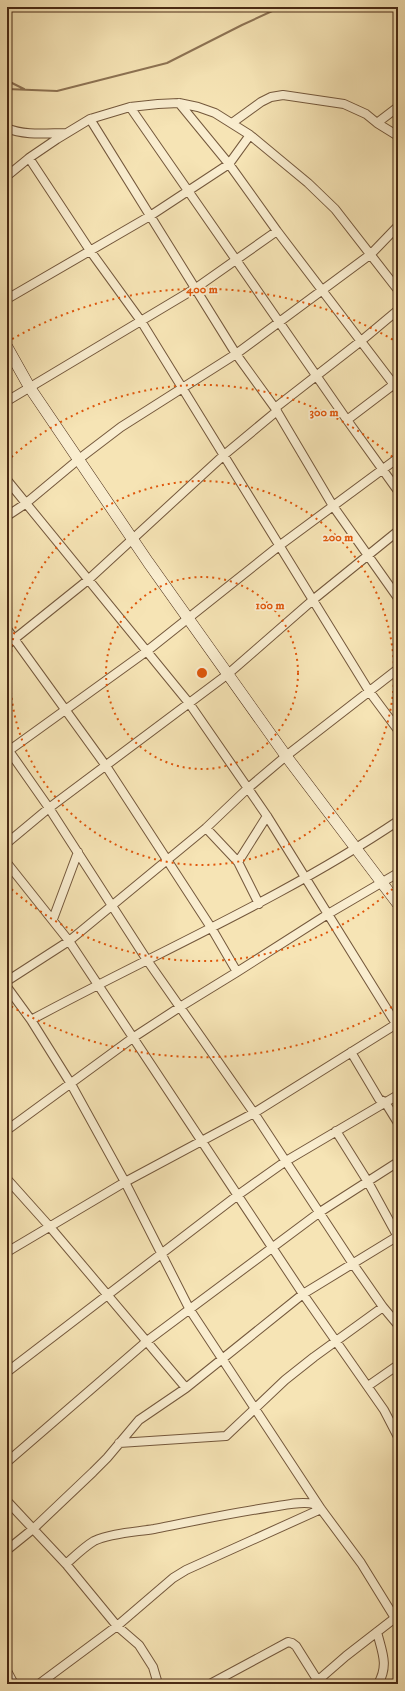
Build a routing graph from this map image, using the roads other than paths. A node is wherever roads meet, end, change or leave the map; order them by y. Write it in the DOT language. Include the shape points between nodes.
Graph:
graph roads {
  1 [pos="179,103"];
  2 [pos="130,107"];
  3 [pos="398,107"];
  4 [pos="90,120"];
  5 [pos="232,123"];
  6 [pos="377,123"];
  7 [pos="7,128"];
  8 [pos="67,133"];
  9 [pos="250,135"];
  10 [pos="398,136"];
  11 [pos="29,158"];
  12 [pos="229,164"];
  13 [pos="7,176"];
  14 [pos="189,190"];
  15 [pos="150,216"];
  16 [pos="398,226"];
  17 [pos="277,231"];
  18 [pos="91,252"];
  19 [pos="370,254"];
  20 [pos="237,260"];
  21 [pos="196,288"];
  22 [pos="322,290"];
  23 [pos="398,290"];
  24 [pos="7,299"];
  25 [pos="398,310"];
  26 [pos="141,321"];
  27 [pos="279,321"];
  28 [pos="361,341"];
  29 [pos="7,347"];
  30 [pos="236,354"];
  31 [pos="316,374"];
  32 [pos="397,385"];
  33 [pos="30,388"];
  34 [pos="182,389"];
  35 [pos="7,401"];
  36 [pos="276,409"];
  37 [pos="346,420"];
  38 [pos="224,455"];
  39 [pos="398,458"];
  40 [pos="79,459"];
  41 [pos="383,470"];
  42 [pos="7,480"];
  43 [pos="398,491"];
  44 [pos="25,504"];
  45 [pos="333,506"];
  46 [pos="7,516"];
  47 [pos="398,531"];
  48 [pos="133,538"];
  49 [pos="280,546"];
  50 [pos="367,555"];
  51 [pos="88,580"];
  52 [pos="398,598"];
  53 [pos="314,599"];
  54 [pos="188,618"];
  55 [pos="7,629"];
  56 [pos="15,639"];
  57 [pos="7,645"];
  58 [pos="147,651"];
  59 [pos="398,669"];
  60 [pos="228,674"];
  61 [pos="370,691"];
  62 [pos="189,703"];
  63 [pos="66,710"];
  64 [pos="398,730"];
  65 [pos="8,750"];
  66 [pos="286,756"];
  67 [pos="106,766"];
  68 [pos="247,789"];
  69 [pos="49,808"];
  70 [pos="267,816"];
  71 [pos="398,821"];
  72 [pos="206,828"];
  73 [pos="7,843"];
  74 [pos="356,849"];
  75 [pos="78,852"];
  76 [pos="167,860"];
  77 [pos="238,862"];
  78 [pos="7,863"];
  79 [pos="398,873"];
  80 [pos="306,879"];
  81 [pos="382,881"];
  82 [pos="259,904"];
  83 [pos="398,904"];
  84 [pos="111,905"];
  85 [pos="328,914"];
  86 [pos="53,919"];
  87 [pos="212,928"];
  88 [pos="69,941"];
  89 [pos="146,960"];
  90 [pos="237,972"];
  91 [pos="7,981"];
  92 [pos="98,985"];
  93 [pos="7,987"];
  94 [pos="180,1007"];
  95 [pos="31,1020"];
  96 [pos="397,1024"];
  97 [pos="134,1037"];
  98 [pos="351,1052"];
  99 [pos="71,1084"];
  100 [pos="398,1095"];
  101 [pos="385,1102"];
  102 [pos="254,1113"];
  103 [pos="398,1123"];
  104 [pos="7,1130"];
  105 [pos="336,1131"];
  106 [pos="202,1142"];
  107 [pos="286,1161"];
  108 [pos="398,1162"];
  109 [pos="7,1179"];
  110 [pos="125,1182"];
  111 [pos="368,1182"];
  112 [pos="238,1195"];
  113 [pos="320,1212"];
  114 [pos="50,1226"];
  115 [pos="398,1236"];
  116 [pos="273,1249"];
  117 [pos="7,1252"];
  118 [pos="161,1254"];
  119 [pos="353,1264"];
  120 [pos="108,1294"];
  121 [pos="303,1294"];
  122 [pos="383,1307"];
  123 [pos="190,1310"];
  124 [pos="398,1325"];
  125 [pos="147,1341"];
  126 [pos="336,1342"];
  127 [pos="221,1359"];
  128 [pos="398,1365"];
  129 [pos="7,1372"];
  130 [pos="368,1386"];
  131 [pos="186,1388"];
  132 [pos="254,1409"];
  133 [pos="398,1437"];
  134 [pos="119,1443"];
  135 [pos="7,1462"];
  136 [pos="7,1501"];
  137 [pos="320,1510"];
  138 [pos="33,1529"];
  139 [pos="7,1550"];
  140 [pos="66,1564"];
  141 [pos="396,1621"];
  142 [pos="117,1626"];
  143 [pos="377,1632"];
  144 [pos="7,1671"];
  145 [pos="316,1682"];
  146 [pos="14,1684"];
  147 [pos="39,1684"];
  148 [pos="158,1684"];
  149 [pos="210,1684"];
  150 [pos="378,1684"];
  1 -- 2 [label="street"];
  1 -- 5 [label="street" via="215,113"];
  1 -- 12 [label="street"];
  2 -- 4 [label="street"];
  2 -- 14 [label="street"];
  3 -- 6 [label="street"];
  4 -- 8 [label="street"];
  4 -- 15 [label="street"];
  5 -- 6 [label="street" via="261,102 283,94 344,104 366,114"];
  5 -- 9 [label="street"];
  6 -- 10 [label="street"];
  7 -- 8 [label="street"];
  8 -- 11 [label="street"];
  9 -- 12 [label="street"];
  9 -- 19 [label="street" via="285,163 334,209"];
  11 -- 13 [label="street"];
  11 -- 18 [label="street"];
  12 -- 14 [label="street"];
  12 -- 17 [label="street"];
  14 -- 15 [label="street"];
  14 -- 20 [label="street"];
  15 -- 18 [label="street"];
  15 -- 21 [label="street"];
  16 -- 19 [label="street"];
  17 -- 20 [label="street"];
  17 -- 22 [label="street"];
  18 -- 24 [label="street"];
  18 -- 26 [label="street"];
  19 -- 22 [label="street"];
  19 -- 23 [label="street"];
  20 -- 21 [label="street"];
  20 -- 27 [label="street"];
  21 -- 26 [label="street"];
  21 -- 30 [label="street"];
  22 -- 27 [label="street"];
  22 -- 28 [label="street"];
  25 -- 28 [label="street"];
  26 -- 33 [label="street"];
  26 -- 34 [label="street"];
  27 -- 30 [label="street"];
  27 -- 31 [label="street"];
  28 -- 31 [label="street"];
  28 -- 32 [label="street"];
  29 -- 33 [label="main road"];
  30 -- 34 [label="street"];
  30 -- 36 [label="street"];
  31 -- 36 [label="street"];
  31 -- 37 [label="street"];
  32 -- 37 [label="street"];
  33 -- 35 [label="street"];
  33 -- 40 [label="main road"];
  34 -- 38 [label="street"];
  34 -- 40 [label="street" via="121,427"];
  36 -- 38 [label="street"];
  36 -- 45 [label="street"];
  37 -- 41 [label="street"];
  38 -- 48 [label="street"];
  38 -- 49 [label="street"];
  39 -- 41 [label="street"];
  40 -- 44 [label="street"];
  40 -- 48 [label="main road"];
  41 -- 43 [label="street"];
  41 -- 45 [label="street"];
  42 -- 44 [label="street"];
  44 -- 46 [label="street"];
  44 -- 51 [label="street"];
  45 -- 49 [label="street"];
  45 -- 50 [label="street"];
  47 -- 50 [label="street"];
  48 -- 51 [label="street"];
  48 -- 54 [label="main road"];
  49 -- 53 [label="street"];
  49 -- 54 [label="street"];
  50 -- 52 [label="street"];
  50 -- 53 [label="street"];
  51 -- 56 [label="street"];
  51 -- 58 [label="street"];
  53 -- 60 [label="street"];
  53 -- 61 [label="street"];
  54 -- 58 [label="street"];
  54 -- 60 [label="main road"];
  55 -- 56 [label="street"];
  56 -- 57 [label="street"];
  56 -- 63 [label="street"];
  58 -- 62 [label="street"];
  58 -- 63 [label="street"];
  59 -- 61 [label="street"];
  60 -- 62 [label="street"];
  60 -- 66 [label="main road"];
  61 -- 64 [label="street"];
  61 -- 66 [label="street"];
  62 -- 67 [label="street"];
  62 -- 68 [label="street"];
  63 -- 65 [label="street"];
  63 -- 67 [label="street"];
  65 -- 69 [label="street"];
  66 -- 68 [label="street"];
  66 -- 74 [label="main road"];
  67 -- 69 [label="street"];
  67 -- 76 [label="street"];
  68 -- 70 [label="street"];
  68 -- 72 [label="street"];
  69 -- 73 [label="street"];
  69 -- 75 [label="street"];
  70 -- 77 [label="street"];
  70 -- 80 [label="street"];
  71 -- 74 [label="street"];
  72 -- 76 [label="street"];
  72 -- 77 [label="street"];
  74 -- 80 [label="street"];
  74 -- 81 [label="main road"];
  75 -- 84 [label="street"];
  75 -- 86 [label="street"];
  76 -- 84 [label="street"];
  76 -- 87 [label="street"];
  77 -- 82 [label="street"];
  78 -- 86 [label="street"];
  79 -- 81 [label="street"];
  80 -- 82 [label="street"];
  80 -- 85 [label="street"];
  81 -- 83 [label="main road"];
  81 -- 85 [label="street"];
  82 -- 87 [label="street"];
  84 -- 88 [label="street"];
  84 -- 89 [label="street"];
  85 -- 90 [label="street"];
  85 -- 96 [label="street"];
  86 -- 88 [label="street"];
  87 -- 89 [label="street"];
  87 -- 90 [label="street"];
  88 -- 91 [label="street"];
  88 -- 92 [label="street"];
  89 -- 92 [label="street"];
  89 -- 94 [label="street"];
  90 -- 94 [label="street"];
  92 -- 95 [label="street"];
  92 -- 97 [label="street"];
  93 -- 95 [label="street"];
  94 -- 97 [label="street"];
  94 -- 102 [label="street"];
  95 -- 99 [label="street"];
  96 -- 98 [label="street"];
  97 -- 99 [label="street"];
  97 -- 106 [label="street"];
  98 -- 101 [label="street" via="379,1099"];
  98 -- 102 [label="street"];
  99 -- 104 [label="street"];
  99 -- 110 [label="street"];
  100 -- 101 [label="street"];
  101 -- 103 [label="street"];
  101 -- 105 [label="street"];
  102 -- 106 [label="street"];
  102 -- 107 [label="street"];
  105 -- 107 [label="street"];
  105 -- 111 [label="street"];
  106 -- 110 [label="street"];
  106 -- 112 [label="street"];
  107 -- 112 [label="street"];
  107 -- 113 [label="street"];
  108 -- 111 [label="street"];
  109 -- 114 [label="street"];
  110 -- 114 [label="street"];
  110 -- 118 [label="street"];
  111 -- 113 [label="street"];
  111 -- 115 [label="street"];
  112 -- 116 [label="street"];
  112 -- 118 [label="street"];
  113 -- 116 [label="street"];
  113 -- 119 [label="street"];
  114 -- 117 [label="street"];
  114 -- 120 [label="street"];
  115 -- 119 [label="street"];
  116 -- 121 [label="street"];
  116 -- 123 [label="street"];
  118 -- 120 [label="street"];
  118 -- 123 [label="street"];
  119 -- 121 [label="street"];
  119 -- 122 [label="street"];
  120 -- 125 [label="street"];
  120 -- 129 [label="street"];
  121 -- 126 [label="street"];
  121 -- 127 [label="street"];
  122 -- 124 [label="street"];
  122 -- 126 [label="street"];
  123 -- 125 [label="street"];
  123 -- 127 [label="street"];
  125 -- 131 [label="street"];
  125 -- 135 [label="street"];
  126 -- 130 [label="street"];
  126 -- 132 [label="street" via="285,1380"];
  127 -- 131 [label="street"];
  127 -- 132 [label="street"];
  128 -- 130 [label="street"];
  130 -- 133 [label="street"];
  131 -- 134 [label="street" via="139,1420"];
  132 -- 134 [label="street" via="231,1433 222,1438"];
  132 -- 137 [label="street"];
  134 -- 138 [label="street" via="93,1472"];
  136 -- 138 [label="street"];
  137 -- 140 [label="street" via="307,1502 222,1514 105,1537 94,1541"];
  137 -- 141 [label="street" via="361,1564"];
  137 -- 142 [label="street" via="186,1570"];
  138 -- 139 [label="street"];
  138 -- 140 [label="street"];
  140 -- 142 [label="street"];
  141 -- 143 [label="street"];
  142 -- 147 [label="street"];
  142 -- 148 [label="street" via="147,1655"];
  143 -- 145 [label="street"];
  143 -- 150 [label="street" via="385,1664"];
  144 -- 146 [label="street"];
  145 -- 149 [label="street" via="296,1646 288,1642"];
}
